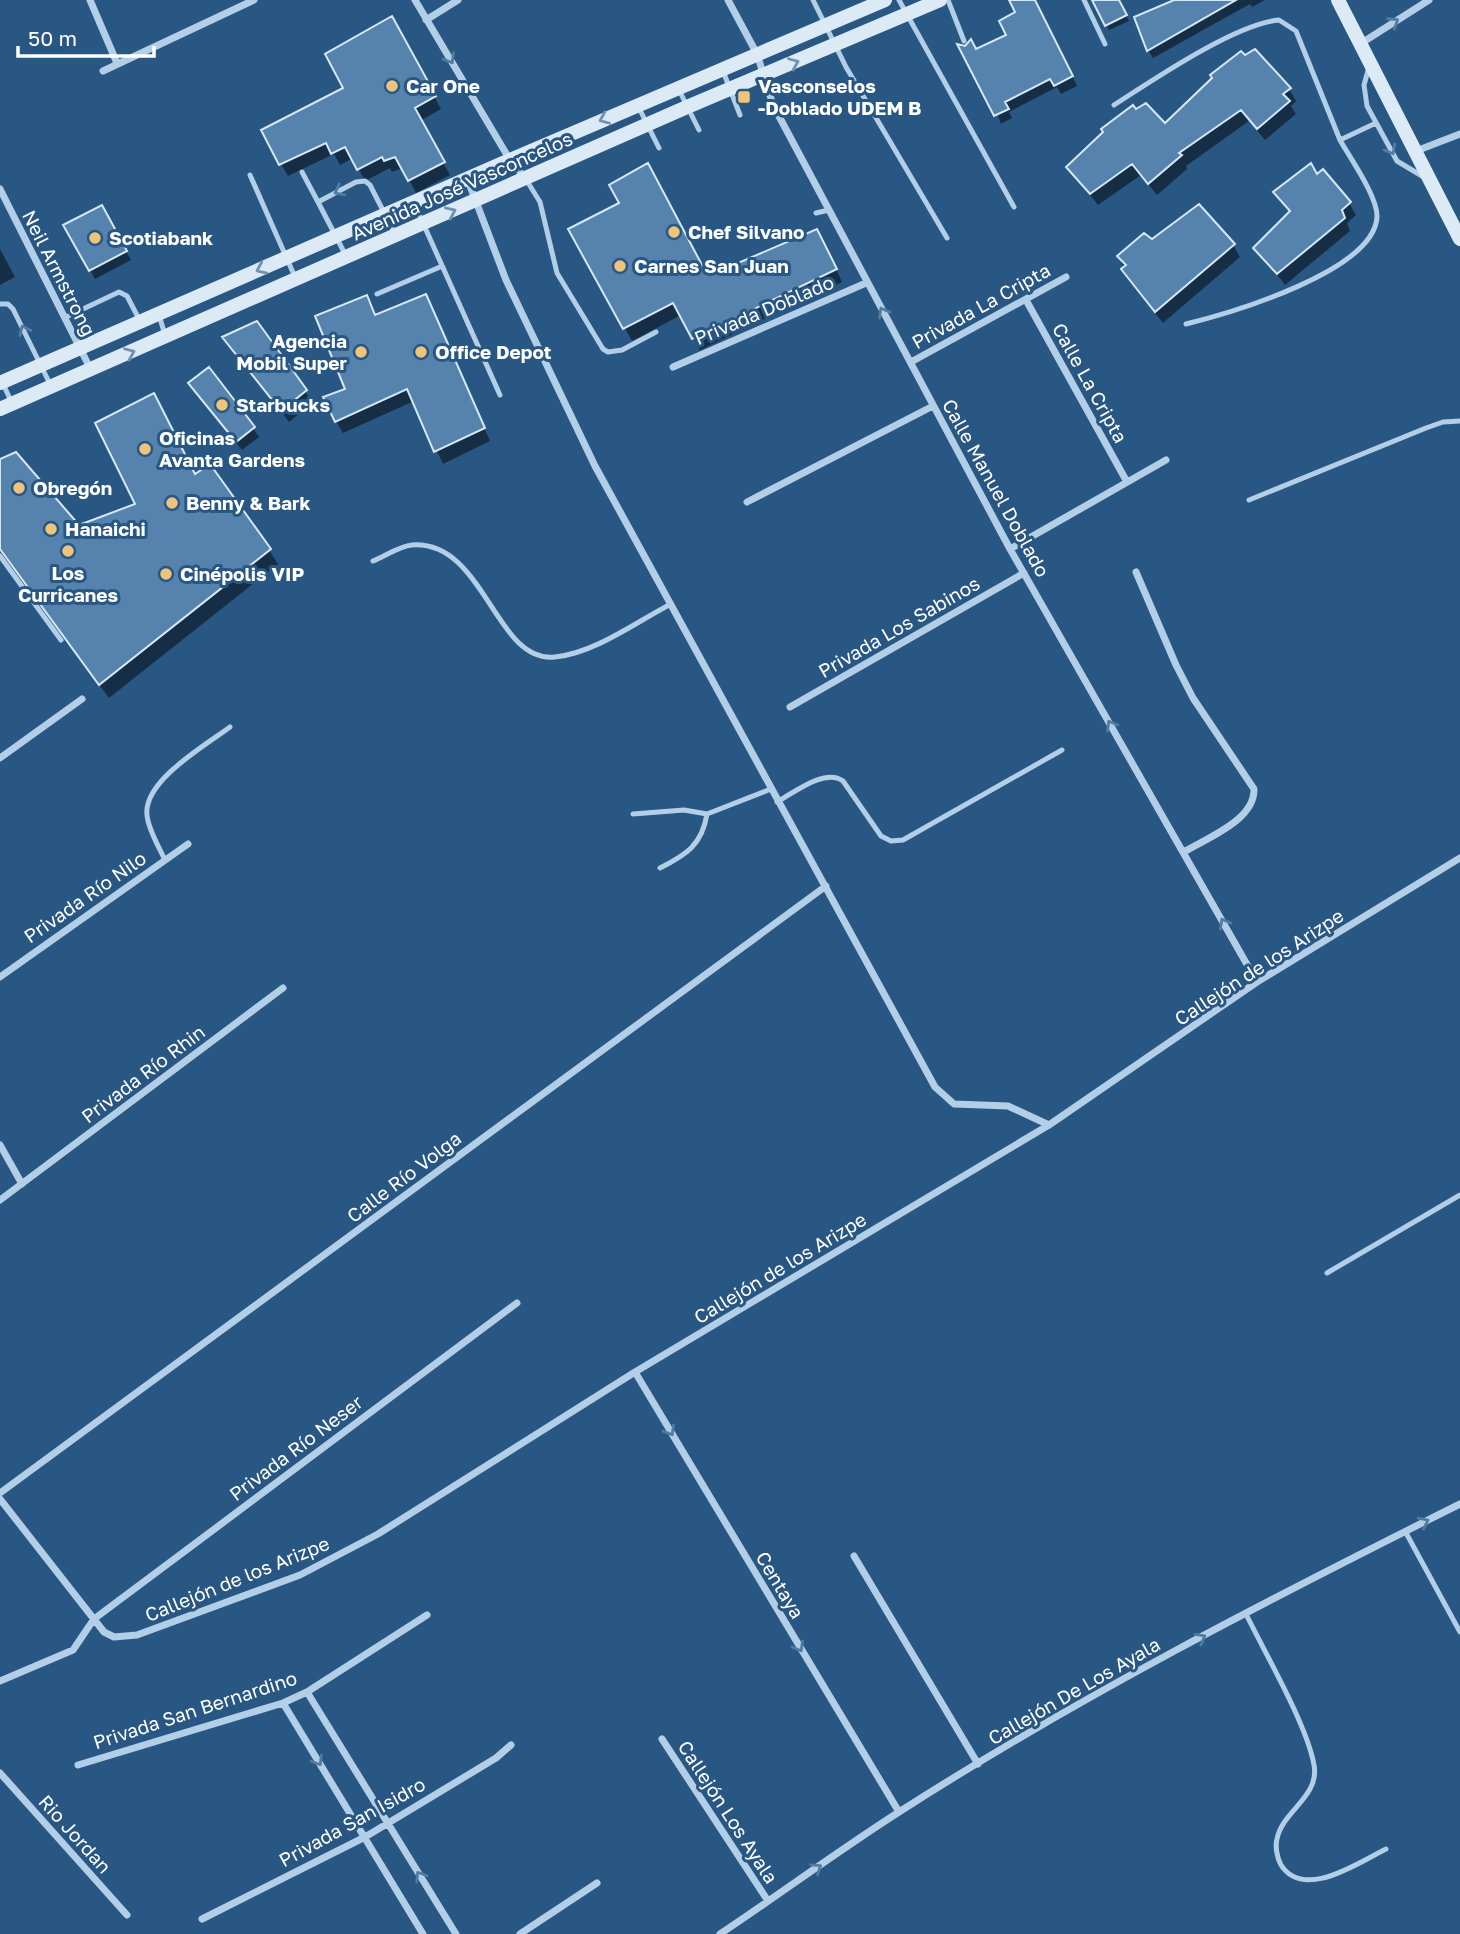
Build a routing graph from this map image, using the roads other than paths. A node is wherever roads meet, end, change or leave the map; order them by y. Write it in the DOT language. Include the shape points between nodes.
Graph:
graph roads {
  1 [pos="90,0"];
  2 [pos="254,0"];
  3 [pos="415,0"];
  4 [pos="458,0"];
  5 [pos="728,0"];
  6 [pos="813,0"];
  7 [pos="885,0"];
  8 [pos="899,0"];
  9 [pos="940,0"];
  10 [pos="948,0"];
  11 [pos="1084,0"];
  12 [pos="1338,0"];
  13 [pos="1429,0"];
  14 [pos="906,15"];
  15 [pos="426,20"];
  16 [pos="824,26"];
  17 [pos="964,41"];
  18 [pos="1105,44"];
  19 [pos="834,45"];
  20 [pos="1360,45"];
  21 [pos="757,54"];
  22 [pos="117,63"];
  23 [pos="1370,64"];
  24 [pos="722,68"];
  25 [pos="103,71"];
  26 [pos="762,76"];
  27 [pos="678,88"];
  28 [pos="730,89"];
  29 [pos="638,105"];
  30 [pos="1114,105"];
  31 [pos="687,107"];
  32 [pos="740,116"];
  33 [pos="1377,123"];
  34 [pos="647,125"];
  35 [pos="699,130"];
  36 [pos="1460,135"];
  37 [pos="1340,140"];
  38 [pos="659,148"];
  39 [pos="1416,151"];
  40 [pos="510,160"];
  41 [pos="302,172"];
  42 [pos="250,175"];
  43 [pos="467,178"];
  44 [pos="525,178"];
  45 [pos="1432,181"];
  46 [pos="0,189"];
  47 [pos="477,201"];
  48 [pos="318,202"];
  49 [pos="413,202"];
  50 [pos="1014,207"];
  51 [pos="829,210"];
  52 [pos="816,213"];
  53 [pos="385,214"];
  54 [pos="423,225"];
  55 [pos="335,236"];
  56 [pos="396,237"];
  57 [pos="947,238"];
  58 [pos="1460,239"];
  59 [pos="286,258"];
  60 [pos="347,258"];
  61 [pos="440,267"];
  62 [pos="1066,277"];
  63 [pos="297,280"];
  64 [pos="866,283"];
  65 [pos="377,294"];
  66 [pos="1026,300"];
  67 [pos="0,304"];
  68 [pos="159,314"];
  69 [pos="64,318"];
  70 [pos="140,321"];
  71 [pos="1186,324"];
  72 [pos="656,332"];
  73 [pos="166,338"];
  74 [pos="80,349"];
  75 [pos="911,362"];
  76 [pos="41,365"];
  77 [pos="673,366"];
  78 [pos="91,370"];
  79 [pos="1,381"];
  80 [pos="51,386"];
  81 [pos="500,395"];
  82 [pos="6,406"];
  83 [pos="933,406"];
  84 [pos="1460,421"];
  85 [pos="1166,460"];
  86 [pos="1127,482"];
  87 [pos="1249,500"];
  88 [pos="747,502"];
  89 [pos="1010,549"];
  90 [pos="0,556"];
  91 [pos="373,561"];
  92 [pos="1136,572"];
  93 [pos="1024,573"];
  94 [pos="671,604"];
  95 [pos="61,640"];
  96 [pos="82,699"];
  97 [pos="790,707"];
  98 [pos="230,727"];
  99 [pos="1062,750"];
  100 [pos="0,758"];
  101 [pos="771,789"];
  102 [pos="778,802"];
  103 [pos="633,814"];
  104 [pos="707,814"];
  105 [pos="188,844"];
  106 [pos="1184,852"];
  107 [pos="1460,858"];
  108 [pos="166,860"];
  109 [pos="660,869"];
  110 [pos="826,886"];
  111 [pos="0,977"];
  112 [pos="1257,982"];
  113 [pos="283,988"];
  114 [pos="1049,1125"];
  115 [pos="0,1145"];
  116 [pos="22,1184"];
  117 [pos="1460,1195"];
  118 [pos="0,1200"];
  119 [pos="1327,1273"];
  120 [pos="517,1303"];
  121 [pos="635,1373"];
  122 [pos="0,1493"];
  123 [pos="0,1499"];
  124 [pos="1460,1504"];
  125 [pos="1405,1531"];
  126 [pos="853,1556"];
  127 [pos="1246,1614"];
  128 [pos="427,1615"];
  129 [pos="94,1619"];
  130 [pos="1460,1632"];
  131 [pos="0,1681"];
  132 [pos="307,1692"];
  133 [pos="283,1703"];
  134 [pos="662,1740"];
  135 [pos="511,1745"];
  136 [pos="978,1764"];
  137 [pos="78,1765"];
  138 [pos="0,1773"];
  139 [pos="899,1812"];
  140 [pos="387,1824"];
  141 [pos="365,1837"];
  142 [pos="1386,1849"];
  143 [pos="597,1883"];
  144 [pos="768,1901"];
  145 [pos="127,1915"];
  146 [pos="202,1919"];
  147 [pos="423,1934"];
  148 [pos="456,1934"];
  149 [pos="520,1934"];
  150 [pos="720,1934"];
  1 -- 22 [label="street"];
  2 -- 22 [label="street"];
  3 -- 15 [label="street"];
  4 -- 15 [label="street"];
  5 -- 21 [label="street, Calle Manuel Doblado"];
  6 -- 16 [label="lane"];
  7 -- 16 [label="main road, Avenida José Vasconcelos"];
  8 -- 14 [label="lane"];
  9 -- 14 [label="main road, Avenida José Vasconcelos"];
  10 -- 17 [label="lane"];
  11 -- 18 [label="lane"];
  12 -- 20 [label="main road"];
  20 -- 13 [label="street, one-way"];
  14 -- 19 [label="main road, Avenida José Vasconcelos"];
  14 -- 50 [label="lane"];
  15 -- 40 [label="street, one-way"];
  16 -- 19 [label="lane"];
  16 -- 21 [label="main road, Avenida José Vasconcelos"];
  26 -- 19 [label="main road, Avenida José Vasconcelos, one-way"];
  19 -- 57 [label="lane"];
  20 -- 23 [label="main road"];
  21 -- 24 [label="main road, Avenida José Vasconcelos"];
  21 -- 26 [label="street, Calle Manuel Doblado"];
  22 -- 25 [label="street"];
  23 -- 33 [label="lane" via="1364,93"];
  23 -- 39 [label="main road"];
  24 -- 27 [label="main road, Avenida José Vasconcelos"];
  24 -- 28 [label="lane"];
  26 -- 28 [label="main road, Avenida José Vasconcelos"];
  26 -- 51 [label="street, Calle Manuel Doblado"];
  27 -- 29 [label="main road, Avenida José Vasconcelos"];
  27 -- 31 [label="lane"];
  28 -- 31 [label="main road, Avenida José Vasconcelos"];
  28 -- 32 [label="lane"];
  29 -- 34 [label="lane"];
  29 -- 40 [label="main road, Avenida José Vasconcelos, one-way"];
  30 -- 37 [label="lane" via="1192,57 1248,29 1279,20 1296,31"];
  31 -- 34 [label="main road, Avenida José Vasconcelos"];
  31 -- 35 [label="lane"];
  33 -- 37 [label="lane"];
  33 -- 45 [label="lane, one-way" via="1397,161"];
  34 -- 38 [label="lane"];
  34 -- 44 [label="main road, Avenida José Vasconcelos"];
  36 -- 39 [label="street"];
  37 -- 71 [label="lane" via="1374,202 1377,215 1366,243 1302,283"];
  39 -- 45 [label="main road"];
  40 -- 43 [label="main road, Avenida José Vasconcelos"];
  40 -- 44 [label="street"];
  41 -- 48 [label="lane"];
  42 -- 59 [label="lane"];
  43 -- 47 [label="street"];
  43 -- 49 [label="main road, Avenida José Vasconcelos"];
  44 -- 47 [label="main road, Avenida José Vasconcelos"];
  44 -- 72 [label="lane" via="540,202 557,273 603,349 622,350"];
  45 -- 58 [label="main road"];
  46 -- 69 [label="street, Neil Armstrong"];
  54 -- 47 [label="main road, Avenida José Vasconcelos, one-way"];
  47 -- 94 [label="street" via="506,280 595,466"];
  53 -- 48 [label="lane, one-way" via="370,186 362,181"];
  48 -- 55 [label="lane"];
  49 -- 53 [label="main road, Avenida José Vasconcelos"];
  49 -- 54 [label="lane"];
  51 -- 52 [label="lane"];
  51 -- 64 [label="street, Calle Manuel Doblado"];
  53 -- 55 [label="main road, Avenida José Vasconcelos"];
  53 -- 56 [label="lane"];
  54 -- 56 [label="main road, Avenida José Vasconcelos"];
  54 -- 61 [label="lane"];
  55 -- 59 [label="main road, Avenida José Vasconcelos"];
  55 -- 60 [label="lane"];
  56 -- 60 [label="main road, Avenida José Vasconcelos"];
  59 -- 63 [label="lane"];
  59 -- 68 [label="main road, Avenida José Vasconcelos, one-way"];
  60 -- 63 [label="main road, Avenida José Vasconcelos"];
  61 -- 65 [label="lane"];
  61 -- 81 [label="lane"];
  62 -- 66 [label="street, Privada La Cripta"];
  63 -- 73 [label="main road, Avenida José Vasconcelos"];
  75 -- 64 [label="street, Calle Manuel Doblado, one-way"];
  64 -- 77 [label="street, Privada Doblado"];
  66 -- 75 [label="street, Privada La Cripta"];
  66 -- 86 [label="street, Calle La Cripta"];
  76 -- 67 [label="lane, one-way" via="13,309"];
  68 -- 70 [label="main road, Avenida José Vasconcelos"];
  68 -- 73 [label="lane"];
  69 -- 70 [label="lane" via="118,292 127,296"];
  69 -- 74 [label="street, Neil Armstrong"];
  70 -- 74 [label="main road, Avenida José Vasconcelos"];
  78 -- 73 [label="main road, Avenida José Vasconcelos, one-way"];
  74 -- 76 [label="main road, Avenida José Vasconcelos"];
  74 -- 78 [label="street, Neil Armstrong"];
  75 -- 83 [label="street, Calle Manuel Doblado"];
  76 -- 79 [label="main road, Avenida José Vasconcelos"];
  76 -- 80 [label="lane"];
  78 -- 80 [label="main road, Avenida José Vasconcelos"];
  79 -- 82 [label="lane"];
  80 -- 82 [label="main road, Avenida José Vasconcelos"];
  83 -- 88 [label="street"];
  83 -- 89 [label="street, Calle Manuel Doblado"];
  84 -- 87 [label="lane" via="1426,428"];
  85 -- 86 [label="street"];
  86 -- 89 [label="street"];
  89 -- 93 [label="street, Calle Manuel Doblado"];
  90 -- 95 [label="lane"];
  91 -- 94 [label="lane" via="409,545 435,546 460,562 528,651 553,658 591,646"];
  92 -- 106 [label="street" via="1187,687 1254,789 1252,802 1240,818"];
  93 -- 97 [label="street, Privada Los Sabinos"];
  106 -- 93 [label="street, Calle Manuel Doblado, one-way"];
  94 -- 101 [label="street"];
  96 -- 100 [label="street"];
  98 -- 108 [label="lane" via="168,773 153,791 146,814"];
  99 -- 102 [label="lane" via="904,840 881,836 836,776 826,776"];
  101 -- 102 [label="street"];
  101 -- 104 [label="lane"];
  102 -- 110 [label="street"];
  103 -- 104 [label="lane" via="684,810"];
  104 -- 109 [label="lane" via="704,834 688,854"];
  105 -- 108 [label="street, Privada Río Nilo"];
  112 -- 106 [label="street, Calle Manuel Doblado, one-way"];
  107 -- 112 [label="street, Callejón de los Arizpe"];
  108 -- 111 [label="street, Privada Río Nilo"];
  110 -- 114 [label="street" via="941,1095 962,1105 1008,1105"];
  110 -- 122 [label="street, Calle Río Volga"];
  112 -- 114 [label="street, Callejón de los Arizpe"];
  113 -- 116 [label="street, Privada Río Rhin"];
  114 -- 121 [label="street, Callejón de los Arizpe"];
  115 -- 116 [label="street"];
  116 -- 118 [label="street, Privada Río Rhin"];
  117 -- 119 [label="lane"];
  120 -- 129 [label="street, Privada Río Neser"];
  121 -- 129 [label="street, Callejón de los Arizpe" via="377,1534 300,1575 137,1635 114,1637"];
  121 -- 139 [label="street, Centaya, one-way"];
  123 -- 129 [label="street, Callejón de los Arizpe"];
  125 -- 124 [label="street, Callejón De Los Ayala, one-way"];
  125 -- 127 [label="street, Callejón De Los Ayala"];
  125 -- 130 [label="lane"];
  126 -- 136 [label="street"];
  136 -- 127 [label="street, Callejón De Los Ayala, one-way"];
  127 -- 142 [label="lane" via="1315,1766 1310,1791 1276,1838 1278,1859 1287,1873 1306,1880 1329,1877"];
  128 -- 132 [label="street, Privada San Bernardino"];
  129 -- 131 [label="street, Privada Río Neser" via="73,1650"];
  132 -- 133 [label="street, Privada San Bernardino"];
  132 -- 140 [label="street"];
  133 -- 137 [label="street, Privada San Bernardino"];
  133 -- 141 [label="street, one-way"];
  134 -- 144 [label="street, Callejón Los Ayala"];
  135 -- 140 [label="street, Privada San Isidro"];
  136 -- 139 [label="street, Callejón De Los Ayala"];
  138 -- 145 [label="street, Rio Jordan"];
  144 -- 139 [label="street, Callejón De Los Ayala, one-way"];
  140 -- 141 [label="street, Privada San Isidro"];
  148 -- 140 [label="street, one-way"];
  141 -- 146 [label="street, Privada San Isidro"];
  141 -- 147 [label="street"];
  143 -- 149 [label="street"];
  144 -- 150 [label="street, Callejón De Los Ayala"];
}
